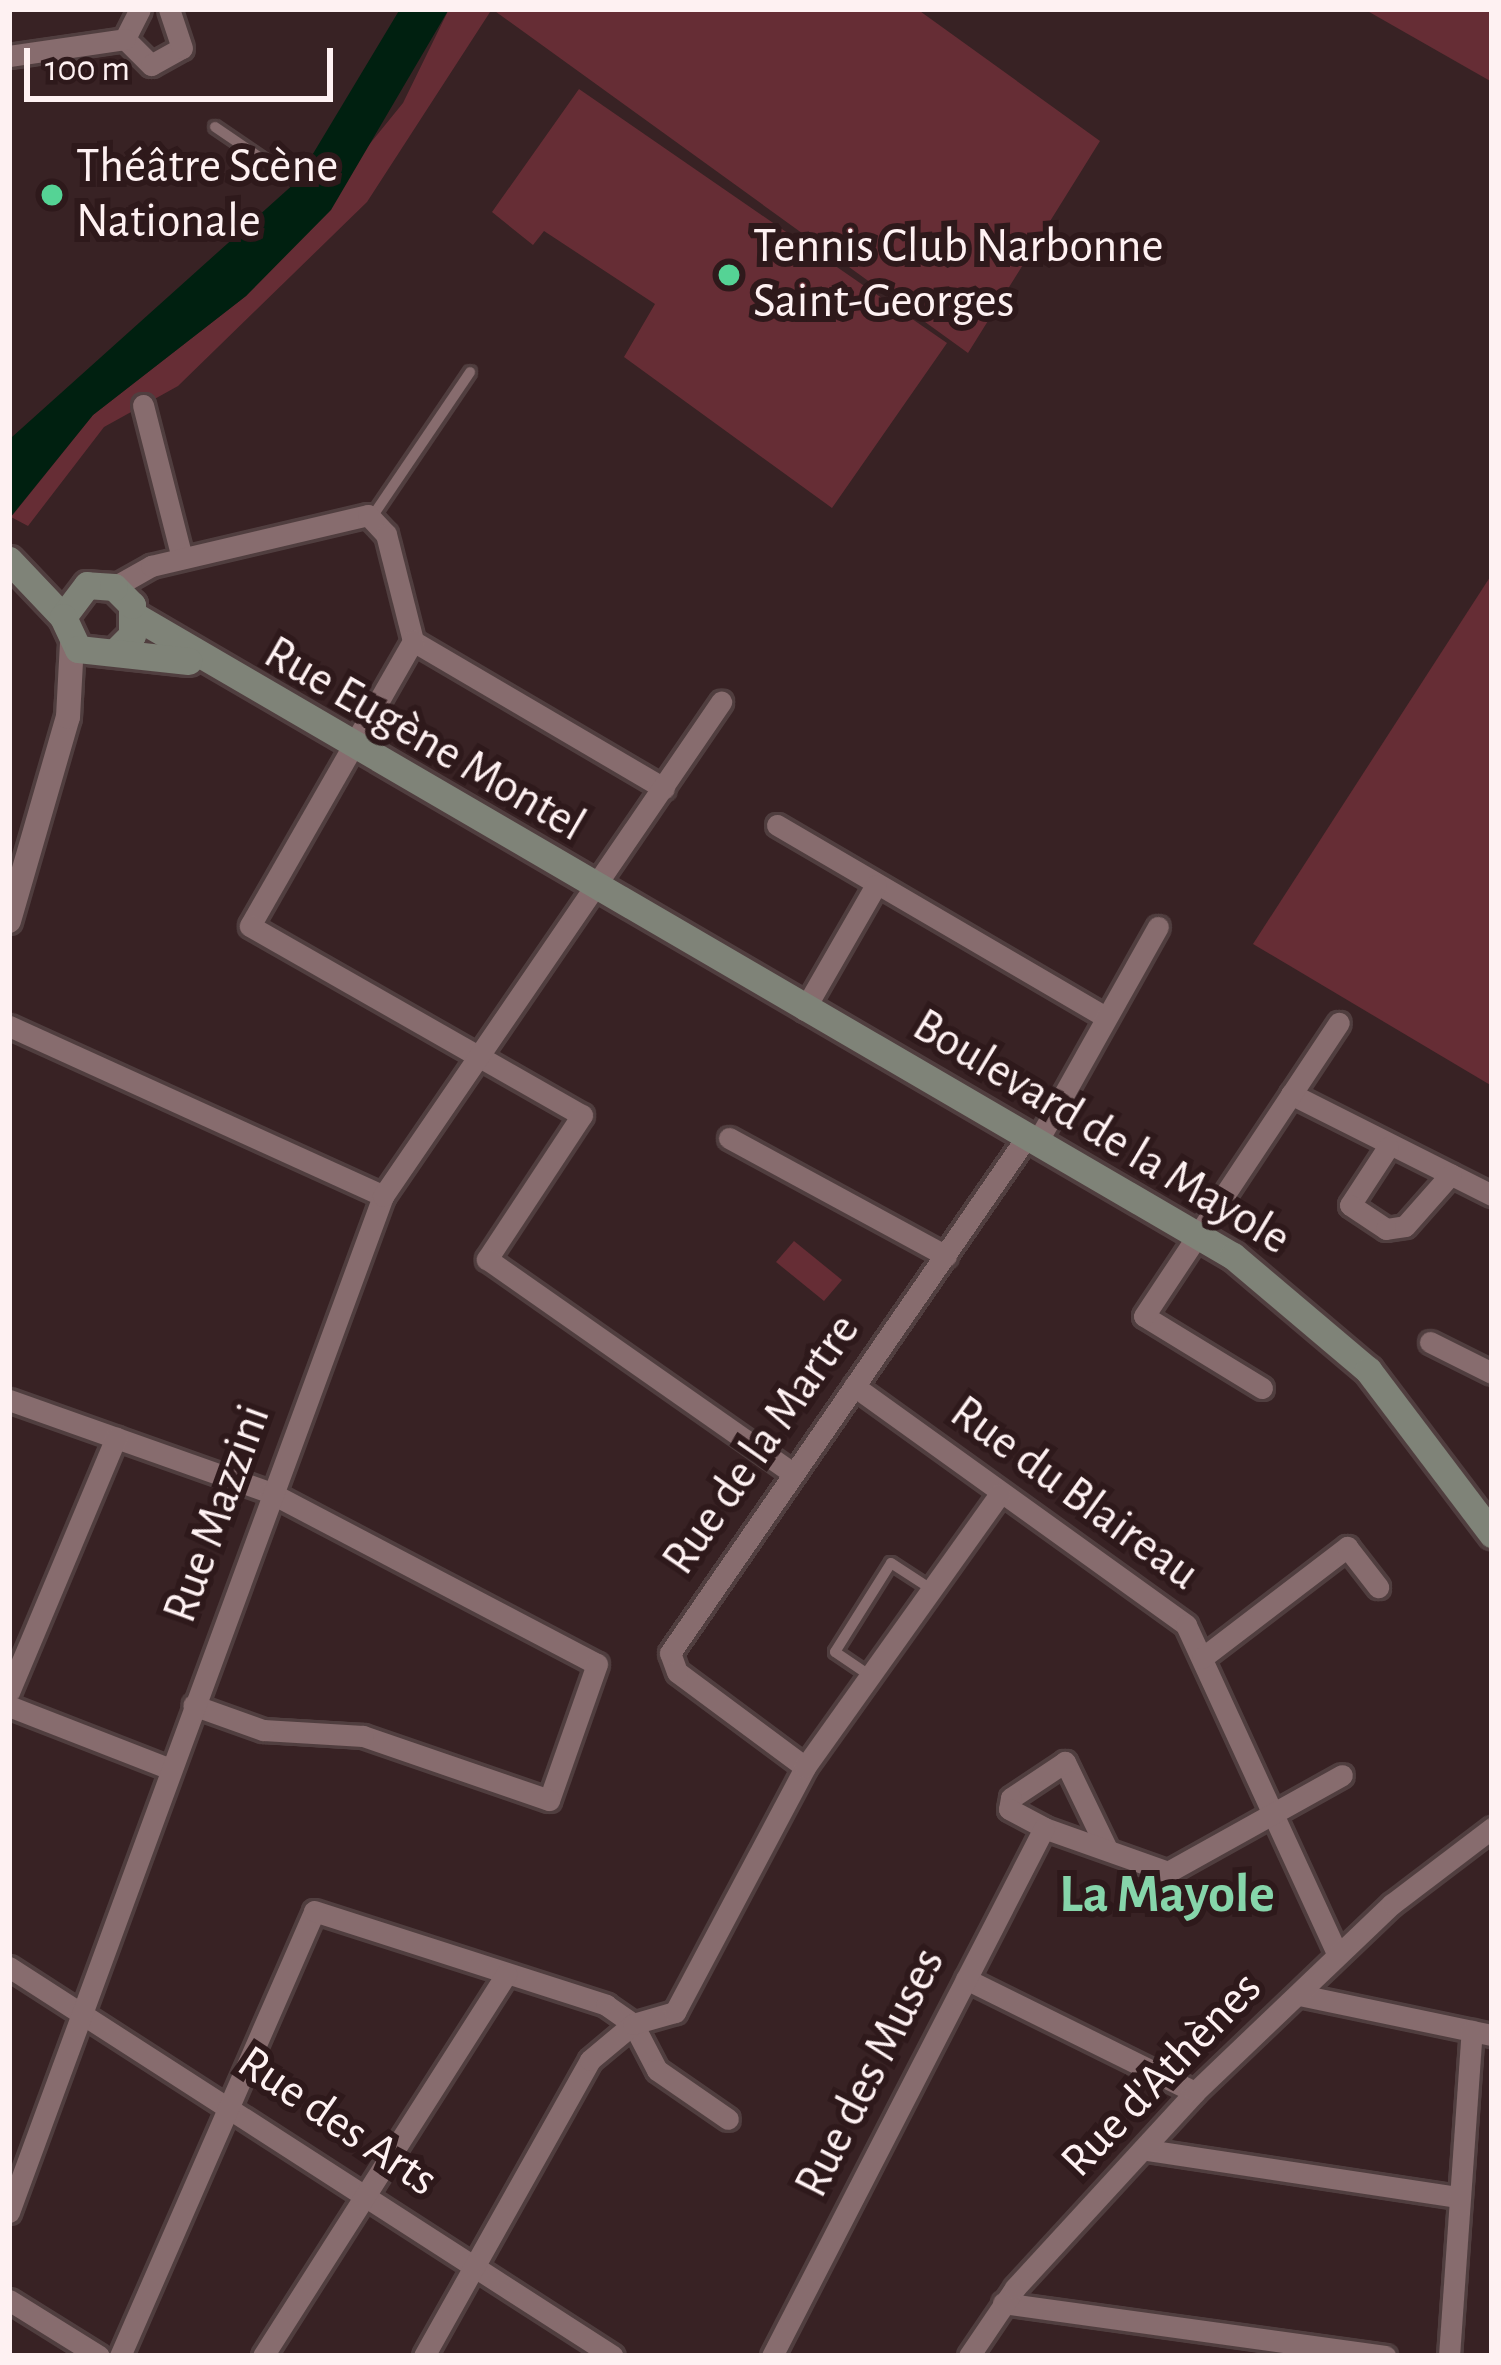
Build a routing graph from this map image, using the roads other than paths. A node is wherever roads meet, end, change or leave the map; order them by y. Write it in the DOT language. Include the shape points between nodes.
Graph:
graph roads {
  1 [pos="140,9"];
  2 [pos="169,9"];
  3 [pos="125,39"];
  4 [pos="9,56"];
  5 [pos="215,127"];
  6 [pos="262,159"];
  7 [pos="470,372"];
  8 [pos="143,405"];
  9 [pos="372,517"];
  10 [pos="182,558"];
  11 [pos="19,566"];
  12 [pos="101,586"];
  13 [pos="135,616"];
  14 [pos="413,641"];
  15 [pos="87,642"];
  16 [pos="209,668"];
  17 [pos="721,702"];
  18 [pos="351,750"];
  19 [pos="664,788"];
  20 [pos="777,826"];
  21 [pos="877,885"];
  22 [pos="594,890"];
  23 [pos="9,921"];
  24 [pos="1158,927"];
  25 [pos="804,1010"];
  26 [pos="1106,1017"];
  27 [pos="1340,1023"];
  28 [pos="9,1026"];
  29 [pos="481,1058"];
  30 [pos="1291,1094"];
  31 [pos="730,1138"];
  32 [pos="1031,1141"];
  33 [pos="1388,1147"];
  34 [pos="1450,1174"];
  35 [pos="1492,1195"];
  36 [pos="383,1196"];
  37 [pos="1193,1232"];
  38 [pos="946,1256"];
  39 [pos="1430,1342"];
  40 [pos="1492,1372"];
  41 [pos="854,1386"];
  42 [pos="1262,1388"];
  43 [pos="9,1400"];
  44 [pos="116,1438"];
  45 [pos="791,1472"];
  46 [pos="269,1492"];
  47 [pos="1000,1494"];
  48 [pos="1492,1534"];
  49 [pos="1378,1587"];
  50 [pos="931,1589"];
  51 [pos="1202,1658"];
  52 [pos="869,1675"];
  53 [pos="9,1692"];
  54 [pos="193,1705"];
  55 [pos="9,1706"];
  56 [pos="805,1767"];
  57 [pos="168,1768"];
  58 [pos="1342,1775"];
  59 [pos="1279,1818"];
  60 [pos="1044,1828"];
  61 [pos="1492,1828"];
  62 [pos="1107,1849"];
  63 [pos="1337,1953"];
  64 [pos="9,1967"];
  65 [pos="506,1974"];
  66 [pos="966,1979"];
  67 [pos="1300,1995"];
  68 [pos="83,2008"];
  69 [pos="633,2024"];
  70 [pos="1482,2033"];
  71 [pos="1196,2092"];
  72 [pos="230,2104"];
  73 [pos="728,2119"];
  74 [pos="1147,2150"];
  75 [pos="370,2195"];
  76 [pos="1459,2198"];
  77 [pos="9,2212"];
  78 [pos="476,2264"];
  79 [pos="9,2300"];
  80 [pos="1003,2303"];
  81 [pos="1251,2347"];
  82 [pos="99,2356"];
  83 [pos="120,2356"];
  84 [pos="263,2356"];
  85 [pos="424,2356"];
  86 [pos="614,2356"];
  87 [pos="772,2356"];
  88 [pos="969,2356"];
  89 [pos="1384,2356"];
  90 [pos="1448,2356"];
  1 -- 3 [label="street"];
  2 -- 3 [label="street" via="184,32 170,61 142,62"];
  3 -- 4 [label="street"];
  5 -- 6 [label="lane"];
  7 -- 9 [label="lane"];
  8 -- 10 [label="street"];
  9 -- 10 [label="street"];
  9 -- 14 [label="street"];
  10 -- 12 [label="street"];
  11 -- 12 [label="main road"];
  11 -- 15 [label="main road"];
  12 -- 13 [label="main road, Rue Eugène Montel"];
  12 -- 15 [label="main road"];
  13 -- 15 [label="main road"];
  13 -- 16 [label="main road, Rue Eugène Montel"];
  14 -- 18 [label="street"];
  14 -- 19 [label="street"];
  15 -- 16 [label="main road, Rue Eugène Montel"];
  15 -- 23 [label="street"];
  16 -- 18 [label="main road, Rue Eugène Montel"];
  17 -- 19 [label="street, Rue Mazzini"];
  18 -- 22 [label="main road, Rue Eugène Montel"];
  18 -- 29 [label="street" via="250,926"];
  19 -- 22 [label="street, Rue Mazzini"];
  20 -- 21 [label="street"];
  21 -- 25 [label="street"];
  21 -- 26 [label="street"];
  22 -- 25 [label="main road, Boulevard de la Mayole"];
  22 -- 29 [label="street, Rue Mazzini"];
  24 -- 26 [label="street, Rue de la Martre"];
  25 -- 32 [label="main road, Boulevard de la Mayole"];
  26 -- 32 [label="street, Rue de la Martre"];
  27 -- 30 [label="street"];
  28 -- 36 [label="street"];
  29 -- 36 [label="street, Rue Mazzini"];
  29 -- 45 [label="street" via="582,1114 487,1259"];
  30 -- 33 [label="street"];
  30 -- 37 [label="street"];
  31 -- 38 [label="street"];
  32 -- 37 [label="main road, Boulevard de la Mayole"];
  32 -- 38 [label="street, Rue de la Martre"];
  33 -- 34 [label="street"];
  33 -- 34 [label="street" via="1350,1204 1386,1229 1405,1226"];
  34 -- 35 [label="street"];
  36 -- 46 [label="street, Rue Mazzini"];
  37 -- 42 [label="street" via="1144,1316"];
  37 -- 48 [label="main road, Boulevard de la Mayole" via="1368,1370"];
  38 -- 41 [label="street, Rue de la Martre"];
  39 -- 40 [label="street"];
  41 -- 45 [label="street, Rue de la Martre"];
  41 -- 47 [label="street, Rue du Blaireau"];
  43 -- 44 [label="street"];
  44 -- 46 [label="street"];
  44 -- 53 [label="street"];
  45 -- 56 [label="street, Rue de la Martre" via="670,1652 677,1672"];
  46 -- 54 [label="street, Rue Mazzini"];
  46 -- 54 [label="street" via="597,1664 549,1800 363,1736 263,1730"];
  47 -- 50 [label="street"];
  47 -- 51 [label="street, Rue du Blaireau" via="1186,1624"];
  49 -- 51 [label="street" via="1347,1547"];
  50 -- 52 [label="street"];
  50 -- 52 [label="lane" via="892,1563 835,1652"];
  51 -- 59 [label="street, Rue du Blaireau"];
  52 -- 56 [label="street"];
  54 -- 57 [label="street, Rue Mazzini"];
  55 -- 57 [label="street"];
  56 -- 69 [label="street" via="675,2012"];
  57 -- 68 [label="street, Rue Mazzini"];
  58 -- 59 [label="street"];
  59 -- 62 [label="street" via="1168,1872"];
  59 -- 63 [label="street, Rue du Blaireau"];
  60 -- 62 [label="street"];
  60 -- 62 [label="street" via="1009,1809 1011,1798 1065,1762"];
  60 -- 66 [label="street, Rue des Muses"];
  61 -- 63 [label="street, Rue d'Athènes"];
  63 -- 67 [label="street, Rue d'Athènes"];
  64 -- 68 [label="street, Rue des Arts"];
  65 -- 69 [label="street"];
  65 -- 72 [label="street" via="314,1911"];
  65 -- 75 [label="street"];
  66 -- 71 [label="street"];
  66 -- 87 [label="street, Rue des Muses"];
  67 -- 70 [label="street"];
  67 -- 71 [label="street, Rue d'Athènes"];
  68 -- 72 [label="street, Rue des Arts"];
  68 -- 77 [label="street, Rue Mazzini"];
  69 -- 73 [label="street" via="657,2070"];
  69 -- 78 [label="street" via="590,2060"];
  70 -- 76 [label="street"];
  71 -- 74 [label="street, Rue d'Athènes"];
  72 -- 75 [label="street, Rue des Arts"];
  72 -- 83 [label="street"];
  74 -- 76 [label="street"];
  74 -- 80 [label="street, Rue d'Athènes"];
  75 -- 78 [label="street, Rue des Arts"];
  75 -- 84 [label="street"];
  76 -- 90 [label="street"];
  78 -- 85 [label="street"];
  78 -- 86 [label="street, Rue des Arts"];
  79 -- 82 [label="street"];
  80 -- 81 [label="street"];
  80 -- 88 [label="street, Rue d'Athènes"];
  81 -- 89 [label="street"];
}
